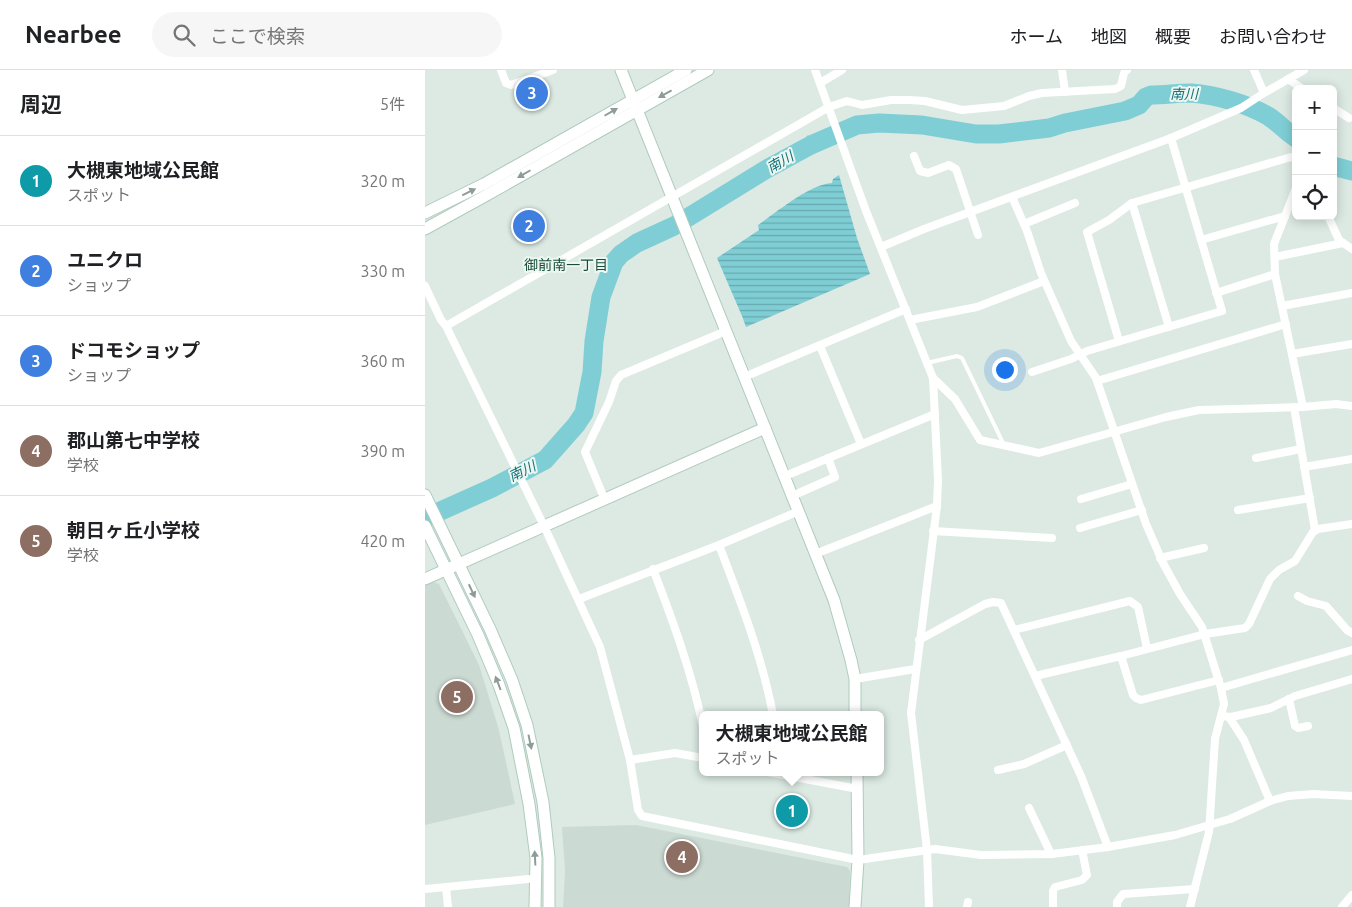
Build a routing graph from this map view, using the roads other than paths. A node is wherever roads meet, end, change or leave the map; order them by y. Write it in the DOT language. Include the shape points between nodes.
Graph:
graph roads {
  1 [pos="501,70"];
  2 [pos="553,70"];
  3 [pos="621,70"];
  4 [pos="686,70"];
  5 [pos="708,70"];
  6 [pos="815,70"];
  7 [pos="842,70"];
  8 [pos="1061,70"];
  9 [pos="1254,70"];
  10 [pos="1304,70"];
  11 [pos="1124,71"];
  12 [pos="1288,79"];
  13 [pos="820,83"];
  14 [pos="1297,85"];
  15 [pos="1065,92"];
  16 [pos="1264,93"];
  17 [pos="634,105"];
  18 [pos="829,107"];
  19 [pos="1337,110"];
  20 [pos="1349,118"];
  21 [pos="1171,138"];
  22 [pos="914,156"];
  23 [pos="1292,157"];
  24 [pos="1185,189"];
  25 [pos="1012,197"];
  26 [pos="1292,198"];
  27 [pos="672,199"];
  28 [pos="1075,202"];
  29 [pos="1132,204"];
  30 [pos="970,212"];
  31 [pos="425,213"];
  32 [pos="1285,216"];
  33 [pos="1330,220"];
  34 [pos="1025,224"];
  35 [pos="425,229"];
  36 [pos="978,235"];
  37 [pos="1201,240"];
  38 [pos="1343,243"];
  39 [pos="881,247"];
  40 [pos="1352,249"];
  41 [pos="1275,257"];
  42 [pos="1275,274"];
  43 [pos="1044,281"];
  44 [pos="425,286"];
  45 [pos="1216,292"];
  46 [pos="1352,293"];
  47 [pos="1282,306"];
  48 [pos="906,309"];
  49 [pos="910,320"];
  50 [pos="1285,324"];
  51 [pos="446,326"];
  52 [pos="1169,327"];
  53 [pos="726,331"];
  54 [pos="1119,341"];
  55 [pos="1352,344"];
  56 [pos="820,346"];
  57 [pos="1292,354"];
  58 [pos="1079,355"];
  59 [pos="927,363"];
  60 [pos="1032,372"];
  61 [pos="744,378"];
  62 [pos="933,378"];
  63 [pos="1097,381"];
  64 [pos="1352,406"];
  65 [pos="1298,407"];
  66 [pos="935,414"];
  67 [pos="765,428"];
  68 [pos="1114,432"];
  69 [pos="861,444"];
  70 [pos="1004,445"];
  71 [pos="1301,449"];
  72 [pos="828,458"];
  73 [pos="1256,458"];
  74 [pos="1352,460"];
  75 [pos="1304,467"];
  76 [pos="785,476"];
  77 [pos="1133,484"];
  78 [pos="425,496"];
  79 [pos="793,496"];
  80 [pos="604,498"];
  81 [pos="1310,498"];
  82 [pos="1081,500"];
  83 [pos="937,506"];
  84 [pos="1142,510"];
  85 [pos="1238,510"];
  86 [pos="799,511"];
  87 [pos="1352,524"];
  88 [pos="544,526"];
  89 [pos="1080,528"];
  90 [pos="426,529"];
  91 [pos="1315,530"];
  92 [pos="933,531"];
  93 [pos="1053,538"];
  94 [pos="719,545"];
  95 [pos="1203,548"];
  96 [pos="815,554"];
  97 [pos="1160,558"];
  98 [pos="459,563"];
  99 [pos="447,570"];
  100 [pos="653,570"];
  101 [pos="425,578"];
  102 [pos="1298,596"];
  103 [pos="579,599"];
  104 [pos="1013,630"];
  105 [pos="1352,633"];
  106 [pos="1205,634"];
  107 [pos="919,640"];
  108 [pos="1147,648"];
  109 [pos="1352,650"];
  110 [pos="1121,656"];
  111 [pos="915,668"];
  112 [pos="1035,676"];
  113 [pos="1352,678"];
  114 [pos="855,679"];
  115 [pos="1219,680"];
  116 [pos="1221,688"];
  117 [pos="1289,699"];
  118 [pos="699,711"];
  119 [pos="772,711"];
  120 [pos="855,711"];
  121 [pos="1225,717"];
  122 [pos="1309,726"];
  123 [pos="1067,746"];
  124 [pos="699,757"];
  125 [pos="630,760"];
  126 [pos="998,770"];
  127 [pos="791,776"];
  128 [pos="857,776"];
  129 [pos="858,789"];
  130 [pos="1352,796"];
  131 [pos="1270,801"];
  132 [pos="1029,808"];
  133 [pos="1209,826"];
  134 [pos="1108,847"];
  135 [pos="927,850"];
  136 [pos="1082,850"];
  137 [pos="1051,854"];
  138 [pos="858,860"];
  139 [pos="528,879"];
  140 [pos="446,887"];
  141 [pos="425,889"];
  142 [pos="1195,890"];
  143 [pos="1352,895"];
  144 [pos="448,907"];
  145 [pos="535,907"];
  146 [pos="549,907"];
  147 [pos="855,907"];
  148 [pos="929,907"];
  149 [pos="1053,907"];
  150 [pos="1117,907"];
  151 [pos="1191,907"];
  152 [pos="1342,907"];
  1 -- 2 [label="street" via="506,83 511,85"];
  3 -- 17 [label="street"];
  4 -- 17 [label="street"];
  5 -- 17 [label="street, one-way"];
  6 -- 13 [label="street"];
  7 -- 13 [label="street"];
  8 -- 15 [label="street"];
  9 -- 16 [label="street"];
  10 -- 12 [label="street"];
  11 -- 15 [label="street" via="1121,86 1115,89"];
  12 -- 14 [label="street"];
  12 -- 16 [label="street"];
  13 -- 18 [label="street"];
  15 -- 18 [label="street" via="1036,94 1004,106 962,110 909,100 862,105 847,101"];
  16 -- 21 [label="street" via="1241,108"];
  17 -- 27 [label="street"];
  31 -- 17 [label="street, one-way"];
  17 -- 35 [label="street, one-way"];
  18 -- 27 [label="street"];
  18 -- 39 [label="street"];
  19 -- 20 [label="street"];
  21 -- 24 [label="street"];
  21 -- 25 [label="street"];
  22 -- 30 [label="street" via="920,171 928,174 948,166 955,168"];
  23 -- 24 [label="street"];
  24 -- 29 [label="street"];
  24 -- 37 [label="street"];
  25 -- 30 [label="street"];
  25 -- 34 [label="street"];
  26 -- 32 [label="street"];
  27 -- 51 [label="street"];
  27 -- 53 [label="street"];
  28 -- 34 [label="street"];
  29 -- 52 [label="street"];
  29 -- 54 [label="street" via="1087,232"];
  30 -- 36 [label="street"];
  30 -- 39 [label="street"];
  32 -- 37 [label="street"];
  32 -- 41 [label="street" via="1274,244"];
  33 -- 38 [label="street"];
  34 -- 43 [label="street"];
  37 -- 45 [label="street"];
  38 -- 40 [label="street"];
  38 -- 41 [label="street"];
  39 -- 48 [label="street"];
  41 -- 42 [label="street"];
  42 -- 45 [label="street"];
  42 -- 47 [label="street"];
  43 -- 49 [label="street" via="977,307"];
  43 -- 58 [label="street"];
  44 -- 51 [label="street"];
  45 -- 52 [label="street" via="1222,312"];
  46 -- 47 [label="street"];
  47 -- 50 [label="street"];
  48 -- 49 [label="street"];
  48 -- 56 [label="street"];
  49 -- 59 [label="street"];
  50 -- 57 [label="street"];
  50 -- 63 [label="street"];
  51 -- 88 [label="street"];
  52 -- 54 [label="street"];
  53 -- 61 [label="street"];
  53 -- 80 [label="street" via="617,379 585,452"];
  54 -- 58 [label="street"];
  55 -- 57 [label="street"];
  56 -- 61 [label="street"];
  56 -- 69 [label="street"];
  57 -- 65 [label="street"];
  58 -- 60 [label="street"];
  58 -- 63 [label="street"];
  59 -- 62 [label="street"];
  59 -- 70 [label="lane" via="957,356 965,361"];
  61 -- 67 [label="street"];
  62 -- 66 [label="street"];
  62 -- 70 [label="street" via="952,396 980,440"];
  63 -- 68 [label="street"];
  64 -- 65 [label="street"];
  65 -- 68 [label="street" via="1199,410"];
  65 -- 71 [label="street"];
  66 -- 69 [label="street"];
  66 -- 83 [label="street"];
  67 -- 76 [label="street"];
  67 -- 80 [label="street"];
  68 -- 70 [label="street" via="1039,453"];
  68 -- 77 [label="street"];
  69 -- 72 [label="street"];
  71 -- 73 [label="street"];
  71 -- 75 [label="street"];
  72 -- 76 [label="street"];
  72 -- 79 [label="street" via="835,477"];
  74 -- 75 [label="street"];
  75 -- 81 [label="street"];
  76 -- 79 [label="street"];
  77 -- 82 [label="street"];
  77 -- 84 [label="street"];
  78 -- 98 [label="street"];
  79 -- 86 [label="street"];
  80 -- 88 [label="street"];
  81 -- 85 [label="street"];
  81 -- 91 [label="street"];
  83 -- 92 [label="street"];
  83 -- 96 [label="street"];
  84 -- 89 [label="street"];
  84 -- 97 [label="street"];
  86 -- 94 [label="street"];
  86 -- 96 [label="street"];
  87 -- 91 [label="street"];
  88 -- 98 [label="street"];
  88 -- 103 [label="street"];
  90 -- 99 [label="street"];
  91 -- 106 [label="street" via="1295,561 1270,578 1246,627"];
  92 -- 93 [label="street"];
  92 -- 107 [label="street"];
  94 -- 100 [label="street"];
  94 -- 119 [label="street" via="759,659"];
  95 -- 97 [label="street"];
  96 -- 114 [label="street" via="841,622"];
  97 -- 106 [label="street"];
  98 -- 99 [label="street"];
  98 -- 146 [label="street, one-way" via="512,680 527,725 544,811 549,858"];
  99 -- 101 [label="street"];
  145 -- 99 [label="street, one-way" via="536,858 531,813 514,728 478,635"];
  100 -- 103 [label="street"];
  100 -- 118 [label="street" via="685,655"];
  102 -- 105 [label="street" via="1325,606"];
  103 -- 125 [label="street" via="600,647"];
  104 -- 107 [label="street" via="1001,603 993,602"];
  104 -- 108 [label="street" via="1130,601 1138,607"];
  104 -- 112 [label="street"];
  106 -- 108 [label="street"];
  106 -- 115 [label="street"];
  107 -- 111 [label="street"];
  108 -- 110 [label="street"];
  109 -- 116 [label="street"];
  110 -- 112 [label="street"];
  110 -- 115 [label="street" via="1133,695 1141,700"];
  111 -- 114 [label="street"];
  111 -- 135 [label="street" via="911,713"];
  112 -- 123 [label="street"];
  113 -- 117 [label="street"];
  114 -- 120 [label="street"];
  115 -- 116 [label="street"];
  116 -- 121 [label="street"];
  117 -- 121 [label="street" via="1271,708"];
  117 -- 122 [label="street" via="1295,726"];
  121 -- 131 [label="street" via="1244,740"];
  121 -- 133 [label="street" via="1214,749"];
  123 -- 126 [label="street" via="1024,764"];
  123 -- 134 [label="street"];
  124 -- 125 [label="street" via="675,753"];
  125 -- 138 [label="street" via="638,810 645,817"];
  127 -- 129 [label="street"];
  128 -- 129 [label="street"];
  129 -- 138 [label="street"];
  130 -- 131 [label="street" via="1298,794"];
  131 -- 133 [label="street"];
  132 -- 137 [label="street"];
  133 -- 134 [label="street"];
  133 -- 142 [label="street"];
  134 -- 136 [label="street"];
  135 -- 137 [label="street" via="981,855"];
  135 -- 138 [label="street"];
  135 -- 148 [label="street"];
  136 -- 137 [label="street"];
  136 -- 149 [label="street" via="1086,878 1055,887"];
  138 -- 147 [label="street"];
  139 -- 140 [label="street"];
  140 -- 141 [label="street"];
  140 -- 144 [label="street"];
  142 -- 150 [label="street" via="1123,894"];
  142 -- 151 [label="street"];
  143 -- 152 [label="street"];
}
